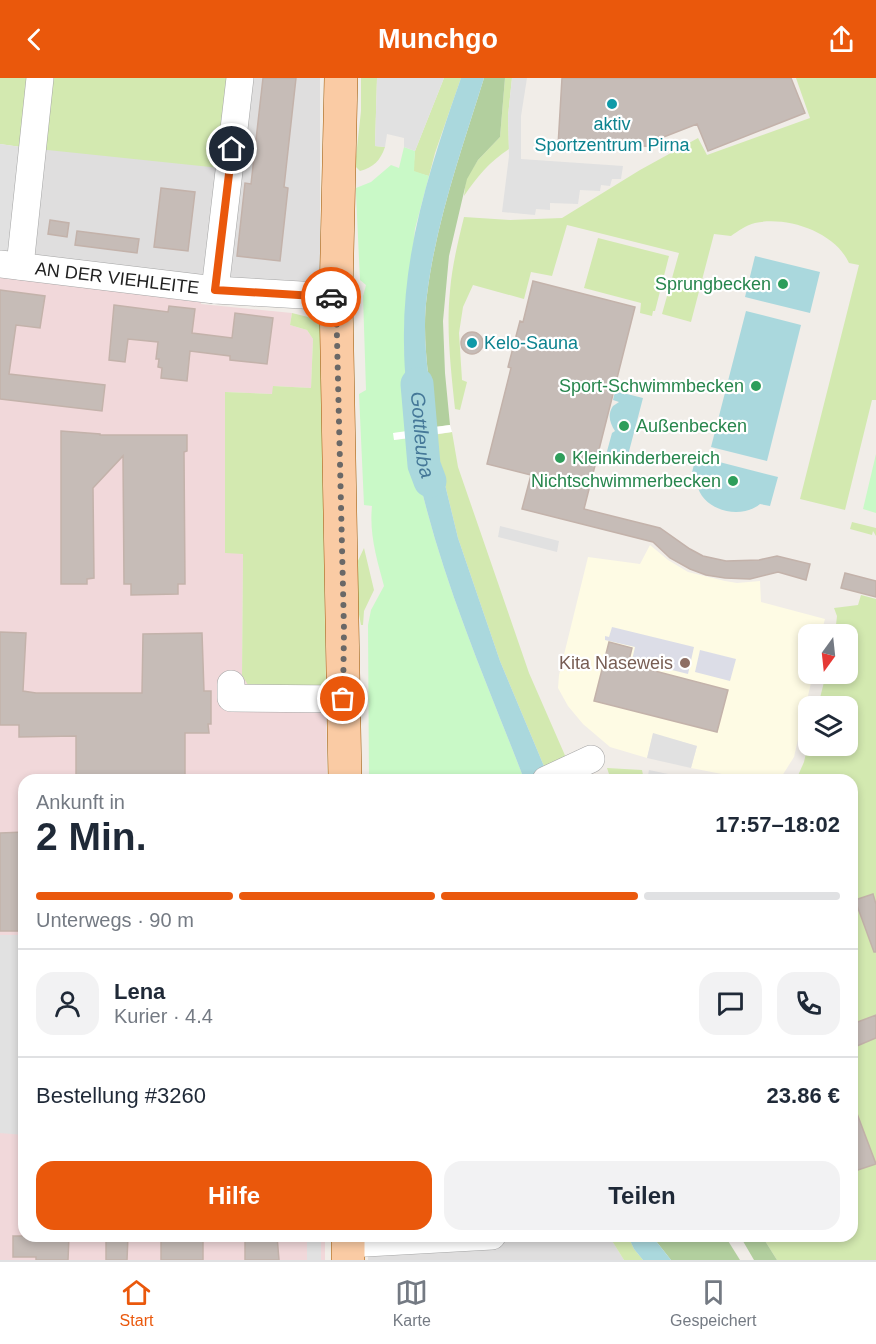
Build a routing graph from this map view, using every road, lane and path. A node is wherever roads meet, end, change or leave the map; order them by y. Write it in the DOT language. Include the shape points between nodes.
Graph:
graph roads {
  1 [pos="40,78"];
  2 [pos="240,78"];
  3 [pos="341,78"];
  4 [pos="10,265"];
  5 [pos="215,290"];
  6 [pos="336,297"];
  7 [pos="231,684"];
  8 [pos="343,699"];
  9 [pos="345,774"];
  10 [pos="413,1242"];
  11 [pos="348,1247"];
  1 -- 4 [label="street, AN DER VIEHLEITE"];
  2 -- 5 [label="street, AN DER VIEHLEITE"];
  3 -- 6 [label="main road"];
  4 -- 5 [label="street, AN DER VIEHLEITE"];
  5 -- 6 [label="street, AN DER VIEHLEITE"];
  6 -- 8 [label="main road"];
  7 -- 8 [label="street" via="231,698"];
  8 -- 9 [label="main road"];
  10 -- 11 [label="street"];
}
